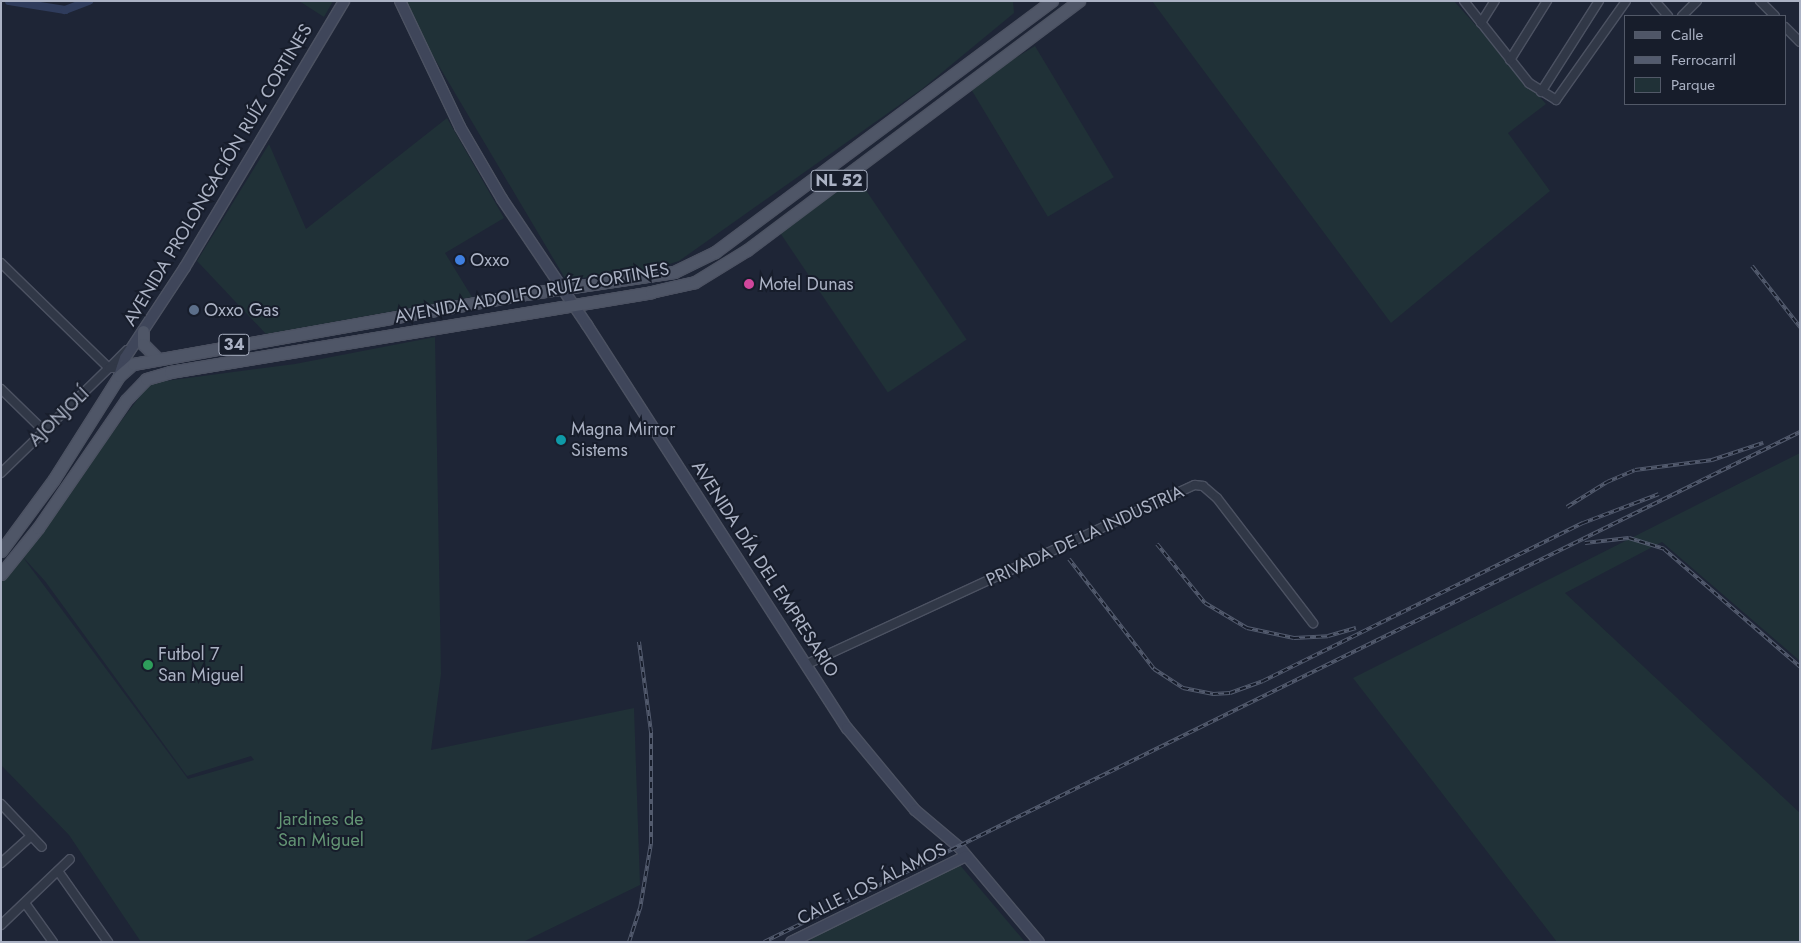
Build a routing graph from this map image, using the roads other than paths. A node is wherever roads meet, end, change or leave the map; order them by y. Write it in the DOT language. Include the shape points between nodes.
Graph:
graph roads {
  1 [pos="344,1"];
  2 [pos="400,1"];
  3 [pos="1052,1"];
  4 [pos="1079,1"];
  5 [pos="1464,1"];
  6 [pos="1495,1"];
  7 [pos="1547,1"];
  8 [pos="1599,1"];
  9 [pos="1626,1"];
  10 [pos="1655,1"];
  11 [pos="1696,1"];
  12 [pos="1760,1"];
  13 [pos="1667,15"];
  14 [pos="1683,15"];
  15 [pos="1774,15"];
  16 [pos="1481,23"];
  17 [pos="1786,28"];
  18 [pos="1800,42"];
  19 [pos="1510,60"];
  20 [pos="1541,92"];
  21 [pos="1,263"];
  22 [pos="561,288"];
  23 [pos="573,304"];
  24 [pos="139,336"];
  25 [pos="156,358"];
  26 [pos="109,368"];
  27 [pos="124,369"];
  28 [pos="1,389"];
  29 [pos="44,431"];
  30 [pos="1,473"];
  31 [pos="1,551"];
  32 [pos="1,574"];
  33 [pos="1313,623"];
  34 [pos="808,664"];
  35 [pos="1,804"];
  36 [pos="31,836"];
  37 [pos="42,847"];
  38 [pos="966,856"];
  39 [pos="70,859"];
  40 [pos="1,863"];
  41 [pos="58,871"];
  42 [pos="24,903"];
  43 [pos="1,925"];
  44 [pos="53,942"];
  45 [pos="108,942"];
  46 [pos="791,942"];
  47 [pos="1039,942"];
  1 -- 24 [label="street, AVENIDA PROLONGACIÓN RUÍZ CORTINES" via="185,267"];
  2 -- 22 [label="street, AVENIDA DÍA DEL EMPRESARIO" via="460,127 522,231"];
  3 -- 22 [label="main road, AVENIDA ADOLFO RUÍZ CORTINES / NL 52" via="710,255 674,272"];
  4 -- 23 [label="main road, AVENIDA ADOLFO RUÍZ CORTINES / NL 52" via="716,271 679,286"];
  5 -- 16 [label="street"];
  6 -- 16 [label="street"];
  7 -- 19 [label="street"];
  8 -- 20 [label="street"];
  9 -- 20 [label="street" via="1556,100"];
  10 -- 13 [label="street"];
  11 -- 14 [label="street"];
  12 -- 15 [label="street"];
  16 -- 19 [label="street"];
  17 -- 18 [label="street"];
  19 -- 20 [label="street"];
  21 -- 26 [label="street"];
  22 -- 23 [label="street, AVENIDA DÍA DEL EMPRESARIO"];
  22 -- 25 [label="main road, AVENIDA ADOLFO RUÍZ CORTINES / 34"];
  23 -- 32 [label="main road, AVENIDA ADOLFO RUÍZ CORTINES / 34" via="164,374 146,380 126,400 38,528"];
  23 -- 34 [label="street, AVENIDA DÍA DEL EMPRESARIO"];
  24 -- 25 [label="main road"];
  24 -- 26 [label="street, AVENIDA PROLONGACIÓN RUÍZ CORTINES"];
  24 -- 27 [label="street, AVENIDA PROLONGACIÓN RUÍZ CORTINES"];
  25 -- 27 [label="main road, AVENIDA ADOLFO RUÍZ CORTINES / 34"];
  26 -- 27 [label="street"];
  26 -- 29 [label="street, AJONJOLÍ"];
  27 -- 31 [label="main road" via="54,479"];
  28 -- 29 [label="street"];
  29 -- 30 [label="street, AJONJOLÍ"];
  33 -- 34 [label="street, PRIVADA DE LA INDUSTRIA" via="1217,498 1203,486 1195,485"];
  34 -- 38 [label="street, AVENIDA DÍA DEL EMPRESARIO" via="848,728 898,790"];
  35 -- 36 [label="street"];
  36 -- 37 [label="street"];
  36 -- 40 [label="street"];
  38 -- 46 [label="street, CALLE LOS ÁLAMOS"];
  38 -- 47 [label="street, AVENIDA DÍA DEL EMPRESARIO"];
  39 -- 41 [label="street"];
  41 -- 42 [label="street"];
  41 -- 45 [label="street"];
  42 -- 43 [label="street"];
  42 -- 44 [label="street"];
}
